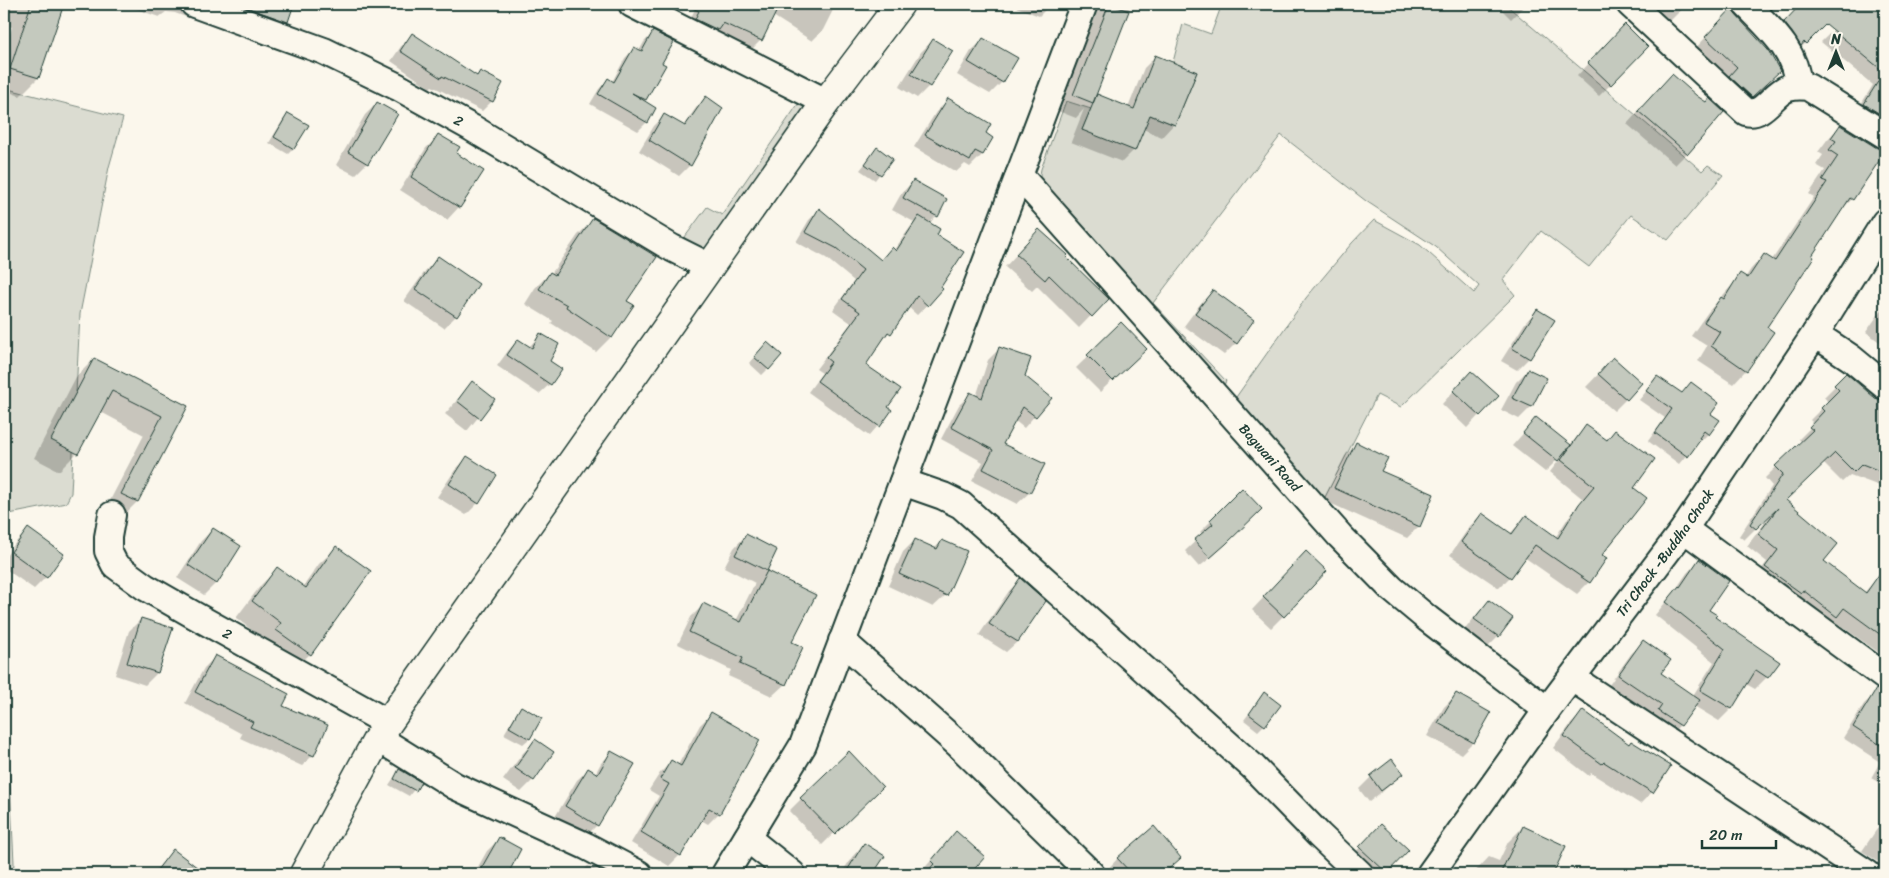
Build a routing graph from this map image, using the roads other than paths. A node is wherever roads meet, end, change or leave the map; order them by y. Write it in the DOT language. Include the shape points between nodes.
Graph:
graph roads {
  1 [pos="194,4"];
  2 [pos="632,4"];
  3 [pos="900,4"];
  4 [pos="1084,4"];
  5 [pos="1630,4"];
  6 [pos="1746,4"];
  7 [pos="1798,86"];
  8 [pos="826,102"];
  9 [pos="1885,135"];
  10 [pos="1019,175"];
  11 [pos="1885,222"];
  12 [pos="710,267"];
  13 [pos="1815,334"];
  14 [pos="1885,386"];
  15 [pos="903,482"];
  16 [pos="112,515"];
  17 [pos="1684,529"];
  18 [pos="842,641"];
  19 [pos="1885,677"];
  20 [pos="1572,678"];
  21 [pos="1547,710"];
  22 [pos="383,731"];
  23 [pos="747,838"];
  24 [pos="304,874"];
  25 [pos="639,874"];
  26 [pos="725,874"];
  27 [pos="792,874"];
  28 [pos="1091,874"];
  29 [pos="1360,874"];
  30 [pos="1430,874"];
  31 [pos="1868,874"];
  1 -- 12 [label="street, 2" via="324,51 398,87 672,248"];
  2 -- 8 [label="street"];
  3 -- 8 [label="main road"];
  4 -- 10 [label="street"];
  5 -- 7 [label="street" via="1746,112 1758,112 1781,92"];
  6 -- 7 [label="street" via="1791,56"];
  7 -- 9 [label="street" via="1808,87"];
  8 -- 12 [label="main road"];
  10 -- 15 [label="street"];
  10 -- 21 [label="street, Bagwani Road" via="1340,536 1392,589"];
  11 -- 13 [label="street, Tri Chock -Buddha Chock"];
  12 -- 22 [label="main road"];
  13 -- 14 [label="street"];
  13 -- 17 [label="street, Tri Chock -Buddha Chock"];
  15 -- 18 [label="street"];
  15 -- 29 [label="street" via="961,505 1252,766"];
  16 -- 22 [label="street, 2" via="108,551 115,565 145,587"];
  17 -- 19 [label="street"];
  17 -- 20 [label="street, Tri Chock -Buddha Chock"];
  18 -- 23 [label="street" via="803,745"];
  18 -- 28 [label="street" via="958,744"];
  20 -- 21 [label="street, Tri Chock -Buddha Chock"];
  20 -- 31 [label="street"];
  21 -- 30 [label="street, Tri Chock -Buddha Chock"];
  22 -- 24 [label="main road"];
  22 -- 25 [label="street, 2" via="455,786"];
  23 -- 26 [label="street"];
  23 -- 27 [label="street"];
}
